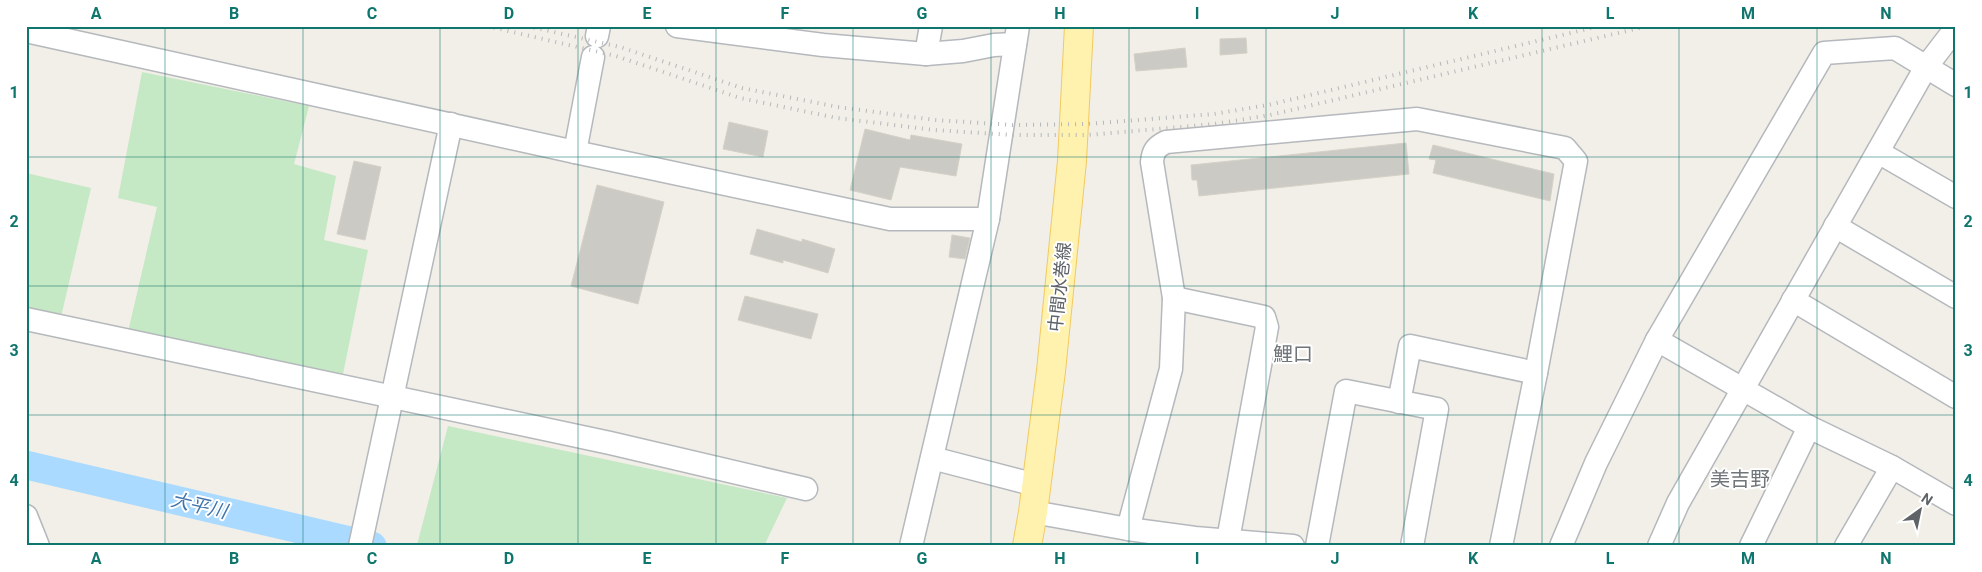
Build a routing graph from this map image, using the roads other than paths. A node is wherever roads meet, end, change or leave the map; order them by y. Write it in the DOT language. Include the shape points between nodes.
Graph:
graph roads {
  1 [pos="677,26"];
  2 [pos="931,26"];
  3 [pos="1079,26"];
  4 [pos="716,29"];
  5 [pos="26,30"];
  6 [pos="1016,35"];
  7 [pos="825,36"];
  8 [pos="1956,36"];
  9 [pos="596,40"];
  10 [pos="926,54"];
  11 [pos="1926,67"];
  12 [pos="1956,85"];
  13 [pos="452,124"];
  14 [pos="575,152"];
  15 [pos="1878,152"];
  16 [pos="1956,197"];
  17 [pos="988,219"];
  18 [pos="1835,226"];
  19 [pos="1956,297"];
  20 [pos="1174,298"];
  21 [pos="1793,300"];
  22 [pos="26,319"];
  23 [pos="1657,340"];
  24 [pos="1536,373"];
  25 [pos="1743,388"];
  26 [pos="1956,397"];
  27 [pos="392,398"];
  28 [pos="1399,402"];
  29 [pos="1809,427"];
  30 [pos="932,458"];
  31 [pos="1892,467"];
  32 [pos="1036,485"];
  33 [pos="806,489"];
  34 [pos="1956,504"];
  35 [pos="1033,512"];
  36 [pos="26,516"];
  37 [pos="1128,529"];
  38 [pos="1228,540"];
  39 [pos="1194,542"];
  40 [pos="38,546"];
  41 [pos="360,546"];
  42 [pos="911,546"];
  43 [pos="1027,546"];
  44 [pos="1293,546"];
  45 [pos="1317,546"];
  46 [pos="1412,546"];
  47 [pos="1501,546"];
  48 [pos="1562,546"];
  49 [pos="1659,546"];
  50 [pos="1751,546"];
  51 [pos="1846,546"];
  1 -- 4 [label="street"];
  2 -- 10 [label="street"];
  3 -- 32 [label="main road, 中間水巻線" via="1071,171"];
  4 -- 7 [label="street"];
  5 -- 13 [label="street"];
  6 -- 10 [label="street" via="994,45 963,52"];
  6 -- 17 [label="street"];
  7 -- 10 [label="street"];
  8 -- 11 [label="street" via="1950,37"];
  9 -- 14 [label="street"];
  11 -- 12 [label="street"];
  11 -- 15 [label="street"];
  11 -- 23 [label="street" via="1895,48 1824,53"];
  13 -- 14 [label="street"];
  13 -- 27 [label="street"];
  14 -- 17 [label="street" via="890,219"];
  15 -- 16 [label="street"];
  15 -- 18 [label="street"];
  17 -- 30 [label="street"];
  18 -- 19 [label="street"];
  18 -- 21 [label="street"];
  20 -- 24 [label="street" via="1152,162 1152,152 1166,142 1417,119 1564,148 1576,161"];
  20 -- 37 [label="street" via="1171,368"];
  20 -- 38 [label="street" via="1264,317 1267,328"];
  21 -- 25 [label="street"];
  21 -- 26 [label="street"];
  22 -- 27 [label="street"];
  23 -- 25 [label="street"];
  23 -- 48 [label="street" via="1596,463"];
  24 -- 28 [label="street" via="1410,346"];
  24 -- 47 [label="street"];
  25 -- 29 [label="street"];
  25 -- 49 [label="street" via="1678,503"];
  27 -- 33 [label="street"];
  27 -- 41 [label="street"];
  28 -- 45 [label="street" via="1346,391"];
  28 -- 46 [label="street" via="1437,409"];
  29 -- 31 [label="street"];
  29 -- 50 [label="street"];
  30 -- 32 [label="street"];
  30 -- 42 [label="street"];
  31 -- 34 [label="street"];
  31 -- 51 [label="street"];
  32 -- 35 [label="main road, 中間水巻線"];
  35 -- 37 [label="street"];
  35 -- 43 [label="main road, 中間水巻線"];
  36 -- 40 [label="street"];
  37 -- 39 [label="street"];
  38 -- 39 [label="street"];
  38 -- 44 [label="street"];
}
